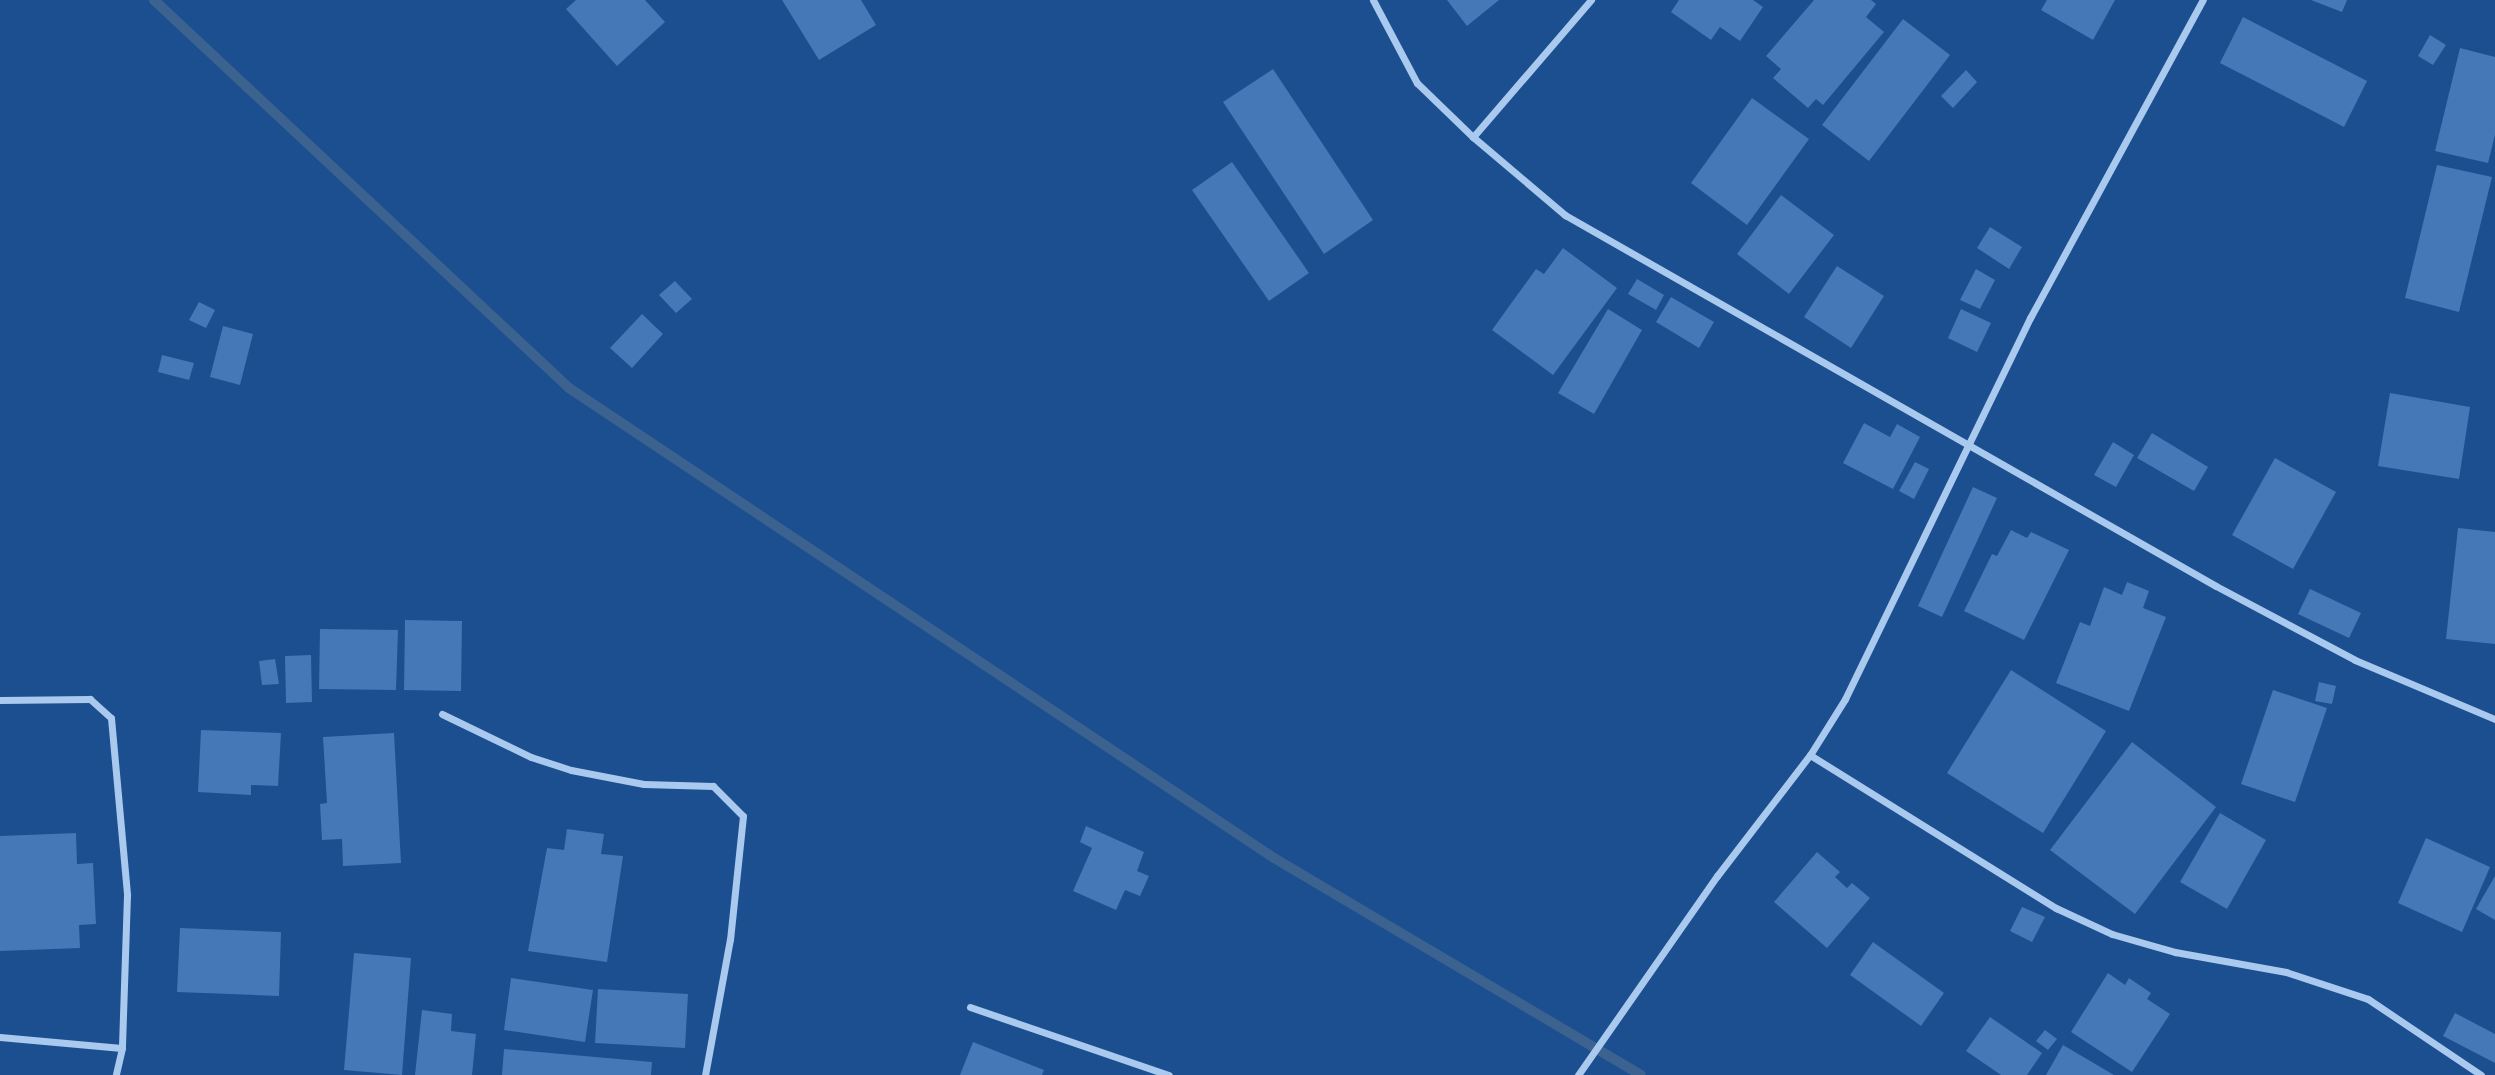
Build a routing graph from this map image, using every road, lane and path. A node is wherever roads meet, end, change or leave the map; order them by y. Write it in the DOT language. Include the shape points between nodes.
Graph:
graph roads {
  1 [pos="1373,0"];
  2 [pos="1591,0"];
  3 [pos="2203,0"];
  4 [pos="1472,137"];
  5 [pos="1968,449"];
  6 [pos="0,700"];
  7 [pos="442,714"];
  8 [pos="2495,719"];
  9 [pos="1810,755"];
  10 [pos="970,1007"];
  11 [pos="0,1037"];
  12 [pos="122,1048"];
  13 [pos="1580,1072"];
  14 [pos="116,1075"];
  15 [pos="705,1075"];
  16 [pos="1169,1075"];
  17 [pos="2481,1075"];
  1 -- 4 [label="street" via="1418,83"];
  2 -- 4 [label="street"];
  3 -- 5 [label="street" via="2030,318"];
  4 -- 5 [label="street" via="1565,215"];
  5 -- 8 [label="street" via="2355,660"];
  5 -- 9 [label="street" via="1845,699"];
  6 -- 12 [label="street" via="90,699 102,705 111,718 127,895"];
  7 -- 15 [label="street" via="531,757 571,770 644,784 713,786 743,816 730,939"];
  9 -- 13 [label="street"];
  9 -- 17 [label="street" via="2056,908 2125,938 2175,953 2262,966 2368,999"];
  10 -- 16 [label="street"];
  11 -- 12 [label="street"];
  12 -- 14 [label="street"];
}
